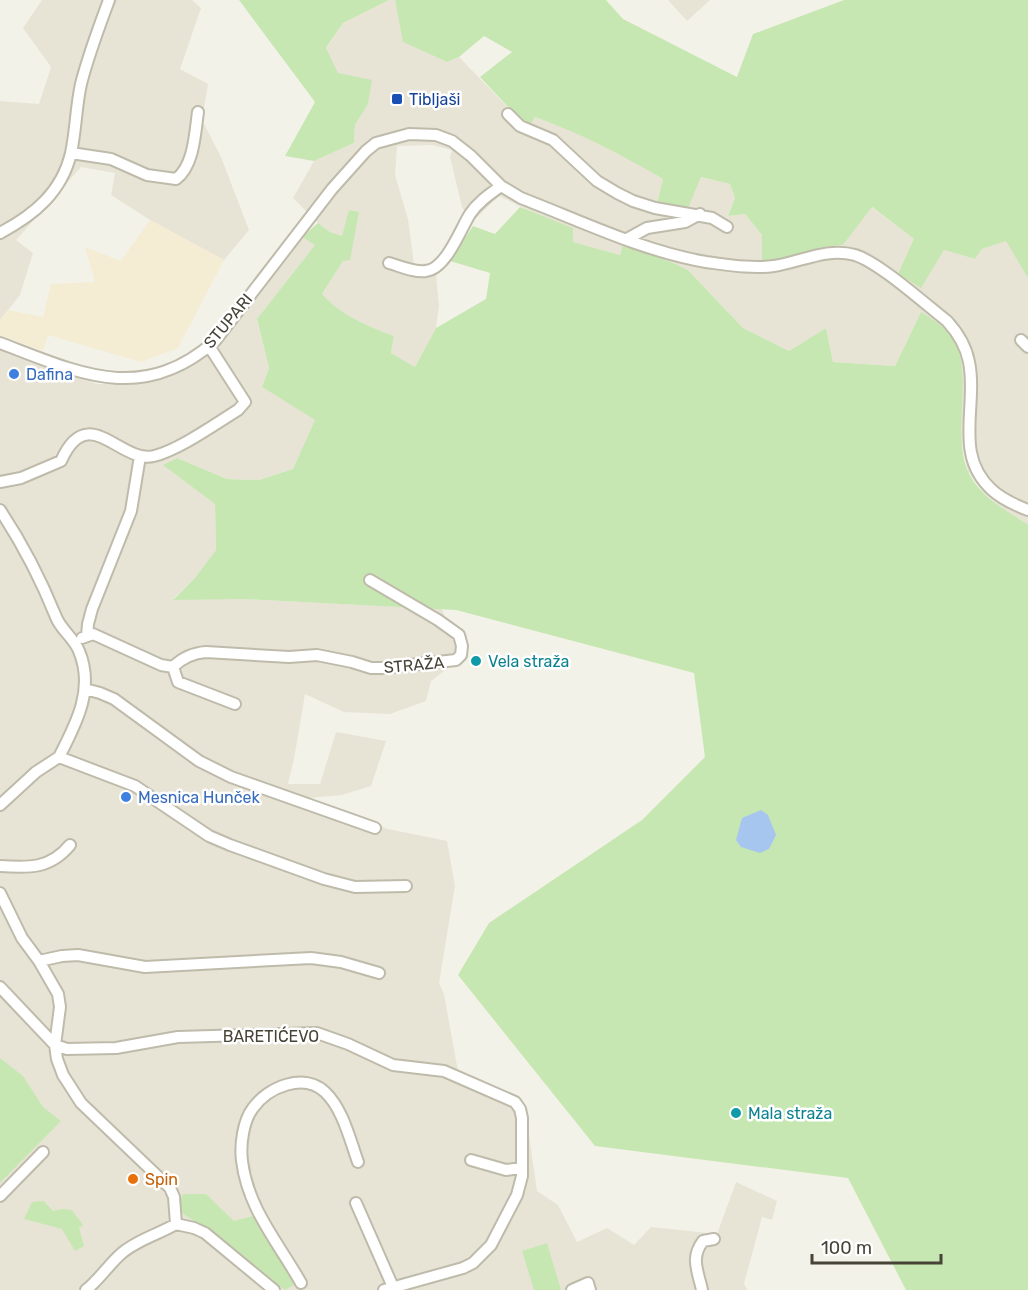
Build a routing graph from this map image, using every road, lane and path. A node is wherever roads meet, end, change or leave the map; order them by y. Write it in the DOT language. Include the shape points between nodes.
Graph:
graph roads {
  1 [pos="109,0"];
  2 [pos="198,112"];
  3 [pos="508,114"];
  4 [pos="71,153"];
  5 [pos="501,186"];
  6 [pos="700,214"];
  7 [pos="727,227"];
  8 [pos="0,233"];
  9 [pos="627,239"];
  10 [pos="389,263"];
  11 [pos="0,343"];
  12 [pos="209,346"];
  13 [pos="140,456"];
  14 [pos="0,482"];
  15 [pos="0,510"];
  16 [pos="1028,510"];
  17 [pos="370,580"];
  18 [pos="87,636"];
  19 [pos="73,642"];
  20 [pos="173,668"];
  21 [pos="85,689"];
  22 [pos="235,704"];
  23 [pos="59,757"];
  24 [pos="0,805"];
  25 [pos="375,828"];
  26 [pos="70,845"];
  27 [pos="0,866"];
  28 [pos="406,886"];
  29 [pos="0,893"];
  30 [pos="39,961"];
  31 [pos="379,973"];
  32 [pos="0,987"];
  33 [pos="55,1045"];
  34 [pos="43,1152"];
  35 [pos="471,1160"];
  36 [pos="358,1162"];
  37 [pos="522,1168"];
  38 [pos="0,1196"];
  39 [pos="356,1203"];
  40 [pos="176,1224"];
  41 [pos="714,1239"];
  42 [pos="256,1276"];
  43 [pos="302,1288"];
  44 [pos="388,1288"];
  45 [pos="86,1290"];
  46 [pos="258,1290"];
  47 [pos="274,1290"];
  48 [pos="572,1290"];
  49 [pos="590,1290"];
  50 [pos="702,1290"];
  1 -- 4 [label="street" via="81,83"];
  2 -- 4 [label="street" via="189,158 176,179 147,175 111,159"];
  3 -- 6 [label="street" via="525,129 553,140 597,181 617,193 655,208"];
  4 -- 8 [label="street" via="63,178 47,201"];
  5 -- 9 [label="street, STUPARI" via="521,198"];
  5 -- 10 [label="street" via="477,206 435,268 425,272"];
  5 -- 12 [label="street, STUPARI" via="452,141 436,135 410,134 376,143 332,189 228,327"];
  6 -- 7 [label="street"];
  6 -- 9 [label="street" via="685,222 646,228"];
  9 -- 16 [label="street, STUPARI" via="663,252 742,267 772,266 836,252 855,255 873,265 956,331 970,372 969,449 975,468 993,491"];
  11 -- 12 [label="street, STUPARI" via="87,375 121,379 168,371"];
  12 -- 13 [label="street" via="245,402 167,452"];
  13 -- 14 [label="street" via="103,438 87,435 74,439 61,461 21,478"];
  13 -- 18 [label="street" via="131,511 92,609"];
  15 -- 19 [label="street" via="45,589 57,620"];
  17 -- 20 [label="street, STRAŽA" via="459,635 461,655 456,660 371,668 317,655 206,652 195,653"];
  18 -- 19 [label="street"];
  18 -- 20 [label="street" via="93,634"];
  19 -- 21 [label="street" via="83,664"];
  20 -- 22 [label="street" via="178,682"];
  21 -- 23 [label="street" via="81,709"];
  21 -- 25 [label="street" via="114,699 199,761 231,777"];
  23 -- 24 [label="street"];
  23 -- 28 [label="street" via="135,786 178,817 230,845 355,887"];
  26 -- 27 [label="street" via="59,858 28,868"];
  29 -- 30 [label="street" via="22,938"];
  30 -- 31 [label="street" via="78,955 145,967 311,958"];
  30 -- 33 [label="street" via="60,1001"];
  32 -- 33 [label="street"];
  33 -- 37 [label="street, BARETIĆEVO" via="116,1048 178,1037 317,1033 393,1065 444,1071 514,1102 522,1118"];
  33 -- 40 [label="street" via="63,1075 81,1103 170,1188"];
  34 -- 38 [label="street"];
  35 -- 37 [label="street" via="506,1170"];
  36 -- 43 [label="street" via="334,1104 314,1085 290,1084 274,1090 251,1112 242,1154 250,1196"];
  37 -- 44 [label="street, BARETIĆEVO" via="517,1195 484,1254 463,1268"];
  39 -- 44 [label="street, BARETIĆEVO"];
  40 -- 42 [label="street" via="205,1233"];
  40 -- 45 [label="street" via="124,1251"];
  41 -- 50 [label="street" via="703,1241 696,1250"];
  42 -- 46 [label="street"];
  42 -- 47 [label="street"];
  48 -- 49 [label="street" via="588,1283"];
}
